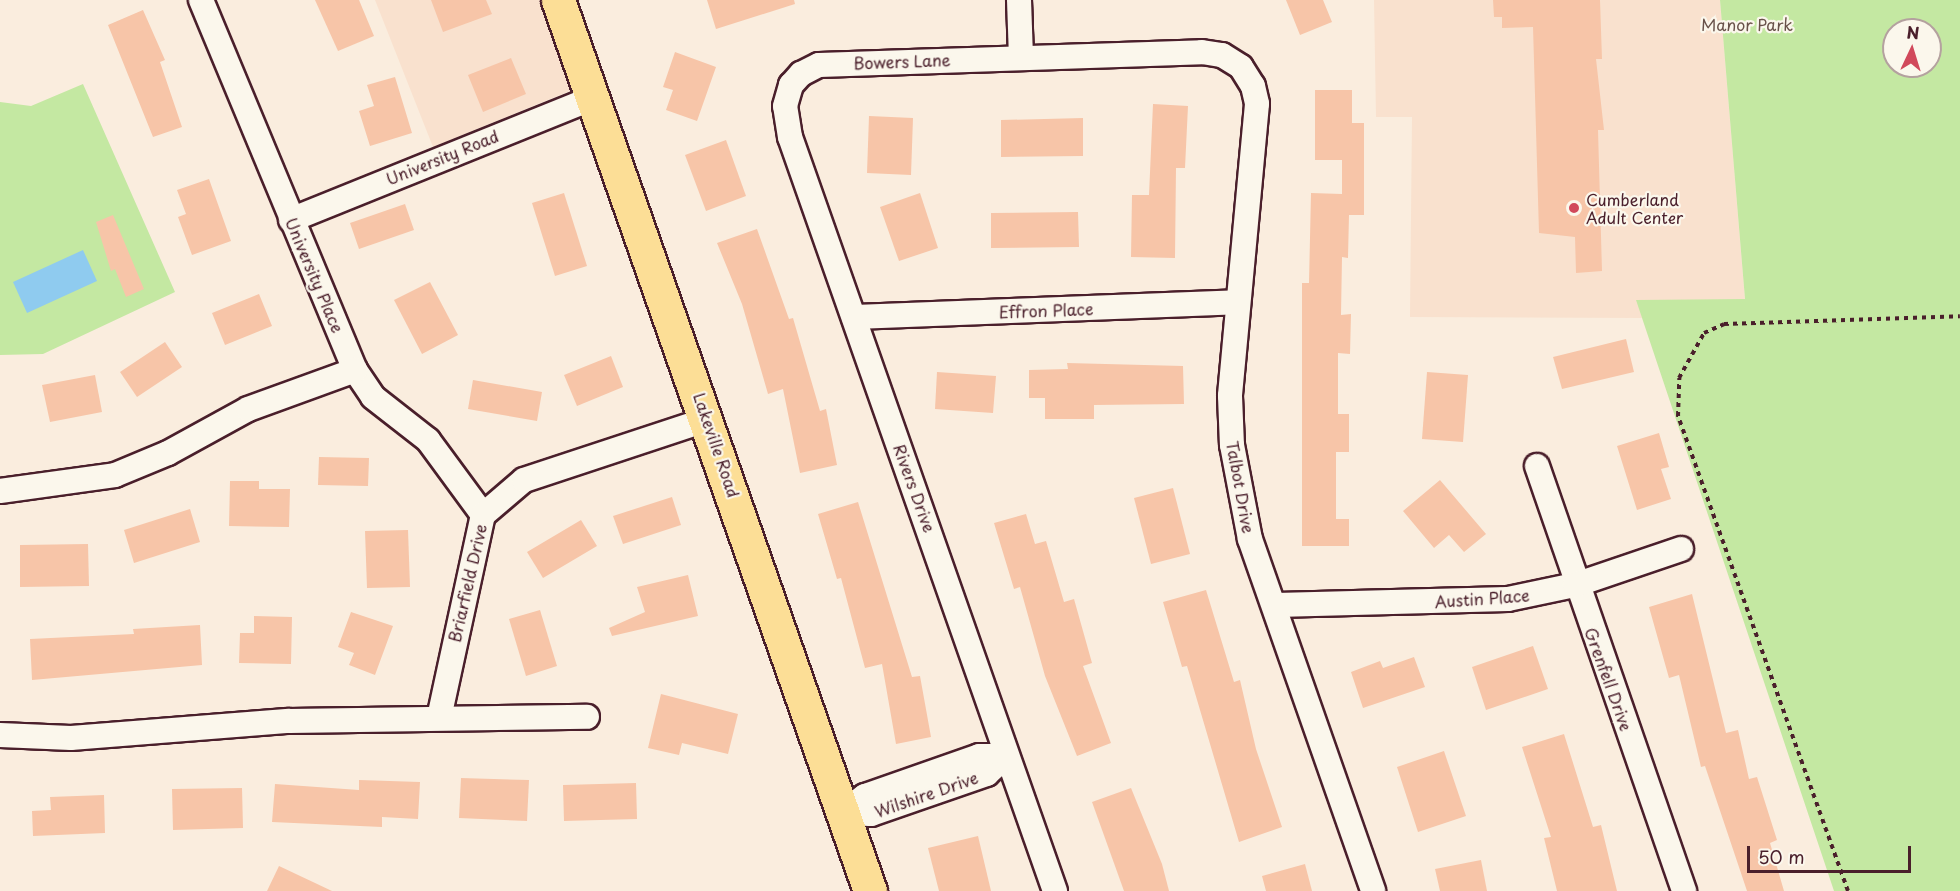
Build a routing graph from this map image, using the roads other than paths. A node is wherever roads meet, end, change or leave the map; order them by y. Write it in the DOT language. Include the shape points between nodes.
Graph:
graph roads {
  1 [pos="201,0"];
  2 [pos="558,0"];
  3 [pos="1019,0"];
  4 [pos="1021,57"];
  5 [pos="1241,67"];
  6 [pos="791,85"];
  7 [pos="595,97"];
  8 [pos="291,220"];
  9 [pos="1238,302"];
  10 [pos="854,317"];
  11 [pos="355,370"];
  12 [pos="708,419"];
  13 [pos="1537,466"];
  14 [pos="0,491"];
  15 [pos="483,515"];
  16 [pos="1681,549"];
  17 [pos="1575,585"];
  18 [pos="1276,605"];
  19 [pos="587,717"];
  20 [pos="439,718"];
  21 [pos="0,735"];
  22 [pos="1006,756"];
  23 [pos="843,813"];
  24 [pos="870,891"];
  25 [pos="1055,891"];
  26 [pos="1374,891"];
  27 [pos="1684,891"];
  1 -- 8 [label="street, University Place"];
  2 -- 7 [label="main road, Lakeville Road"];
  3 -- 4 [label="street"];
  4 -- 5 [label="street, Bowers Lane" via="1202,52 1222,55"];
  4 -- 6 [label="street, Bowers Lane" via="830,63 805,71"];
  5 -- 9 [label="street, Talbot Drive" via="1253,86 1257,104"];
  6 -- 10 [label="street, Rivers Drive" via="785,106 790,137"];
  7 -- 8 [label="street, University Road"];
  7 -- 12 [label="main road, Lakeville Road"];
  8 -- 11 [label="street, University Place"];
  9 -- 10 [label="street, Effron Place"];
  9 -- 18 [label="street, Talbot Drive" via="1230,396 1232,445 1250,538"];
  10 -- 22 [label="street, Rivers Drive"];
  11 -- 14 [label="street" via="248,409 168,453 115,474"];
  11 -- 15 [label="street, University Place" via="373,397 428,441"];
  12 -- 15 [label="street, Briarfield Drive" via="524,480"];
  12 -- 23 [label="main road, Lakeville Road"];
  13 -- 17 [label="street, Grenfell Drive"];
  15 -- 20 [label="street, Briarfield Drive"];
  16 -- 17 [label="street, Austin Place"];
  17 -- 18 [label="street, Austin Place" via="1508,599"];
  17 -- 27 [label="street, Grenfell Drive"];
  18 -- 26 [label="street, Talbot Drive"];
  19 -- 20 [label="street"];
  20 -- 21 [label="street" via="289,721 71,738"];
  22 -- 23 [label="street, Wilshire Drive" via="979,756 938,770 865,796"];
  22 -- 25 [label="street, Rivers Drive"];
  23 -- 24 [label="main road, Lakeville Road"];
}
